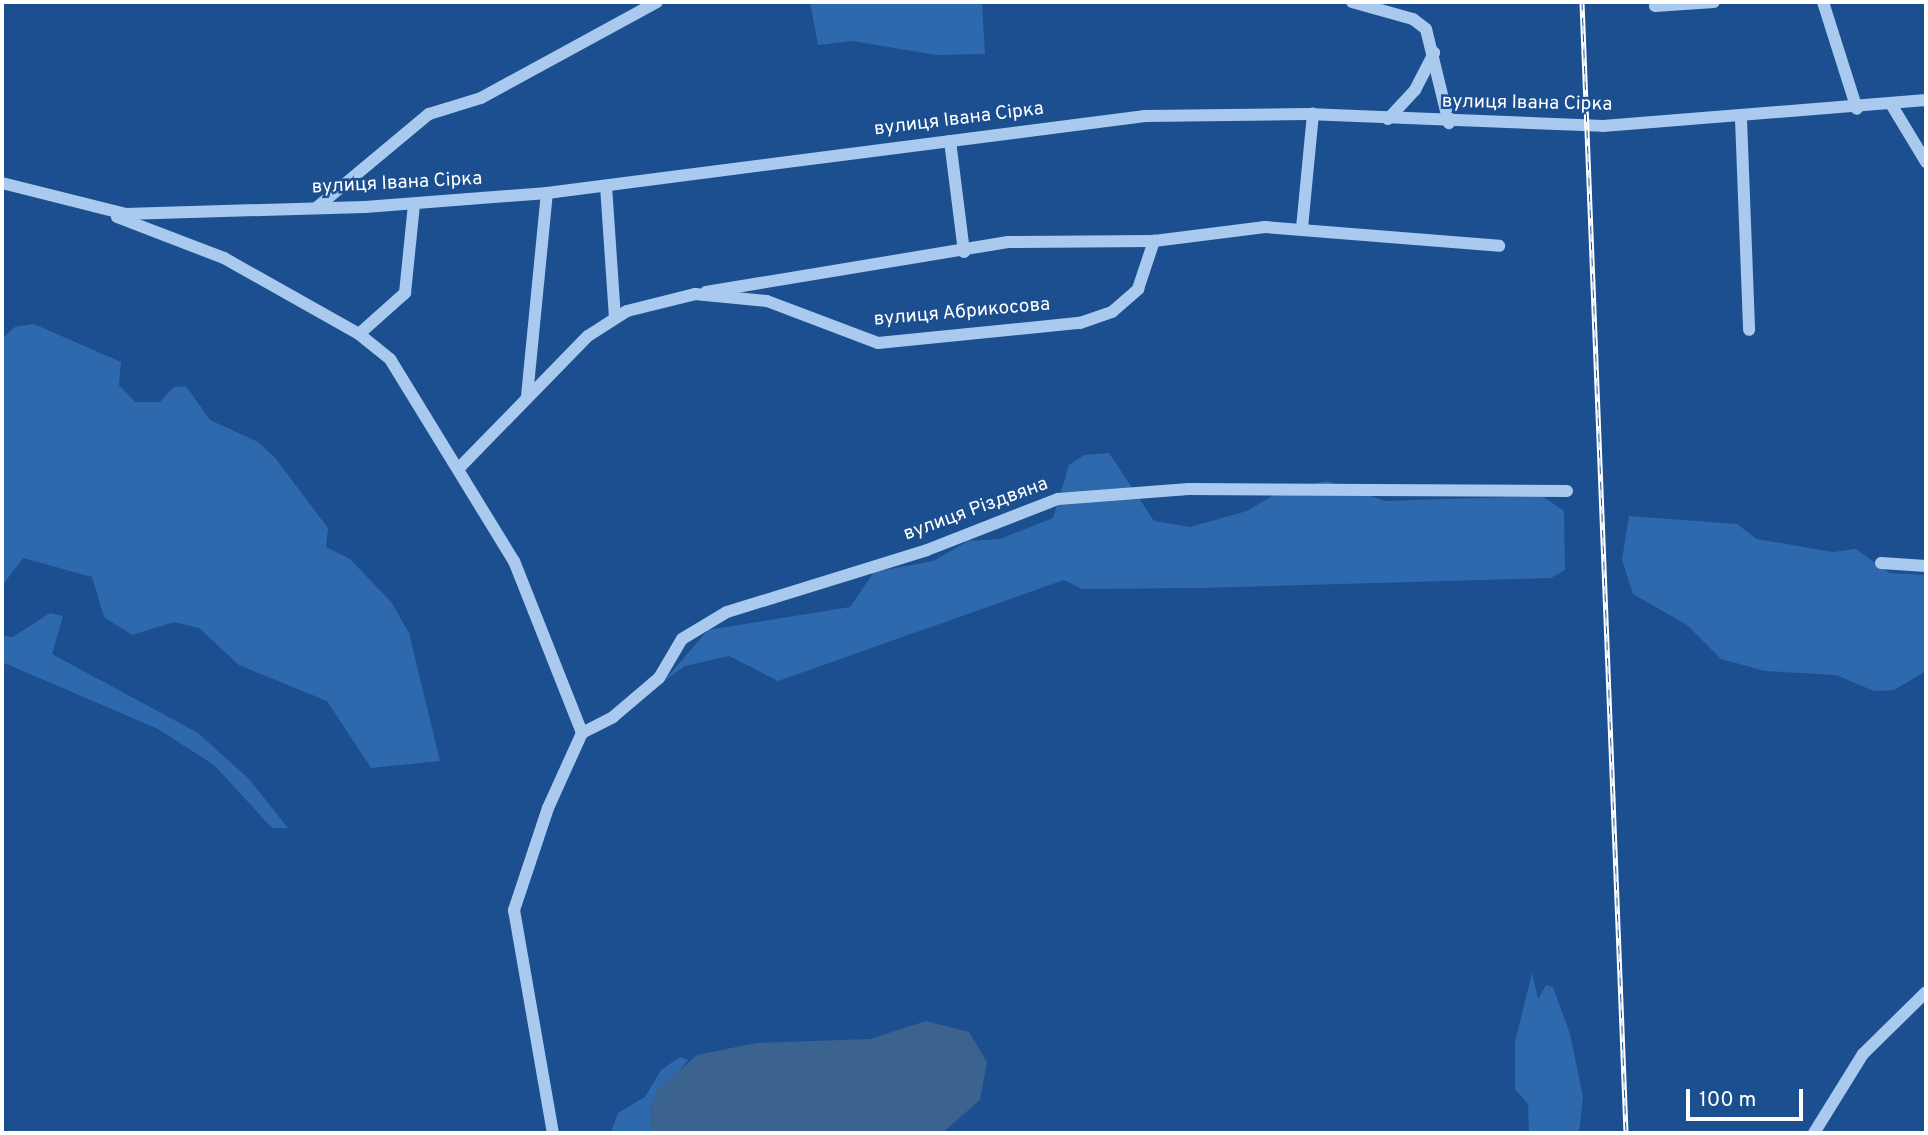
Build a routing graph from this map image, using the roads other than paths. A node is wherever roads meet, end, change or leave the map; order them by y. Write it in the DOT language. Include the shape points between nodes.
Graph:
graph roads {
  1 [pos="657,2"];
  2 [pos="1352,2"];
  3 [pos="1714,2"];
  4 [pos="1823,2"];
  5 [pos="1654,6"];
  6 [pos="1434,53"];
  7 [pos="1926,100"];
  8 [pos="1891,104"];
  9 [pos="1857,109"];
  10 [pos="1313,114"];
  11 [pos="1388,119"];
  12 [pos="1741,119"];
  13 [pos="1449,122"];
  14 [pos="950,141"];
  15 [pos="1926,162"];
  16 [pos="2,183"];
  17 [pos="606,186"];
  18 [pos="547,193"];
  19 [pos="414,204"];
  20 [pos="316,208"];
  21 [pos="104,212"];
  22 [pos="1302,228"];
  23 [pos="1154,242"];
  24 [pos="1499,246"];
  25 [pos="964,252"];
  26 [pos="695,294"];
  27 [pos="615,318"];
  28 [pos="1749,330"];
  29 [pos="359,334"];
  30 [pos="527,396"];
  31 [pos="460,467"];
  32 [pos="1567,491"];
  33 [pos="1881,563"];
  34 [pos="1926,566"];
  35 [pos="582,733"];
  36 [pos="1926,992"];
  37 [pos="553,1133"];
  38 [pos="1814,1133"];
  1 -- 20 [label="street" via="481,99 429,114"];
  2 -- 6 [label="street" via="1420,23"];
  3 -- 5 [label="street"];
  4 -- 9 [label="street"];
  6 -- 11 [label="street" via="1415,90"];
  6 -- 13 [label="street"];
  7 -- 8 [label="street, вулиця Івана Сірка"];
  8 -- 9 [label="street, вулиця Івана Сірка"];
  8 -- 15 [label="street"];
  9 -- 12 [label="street, вулиця Івана Сірка"];
  10 -- 11 [label="street, вулиця Івана Сірка"];
  10 -- 14 [label="street, вулиця Івана Сірка" via="1144,116"];
  10 -- 22 [label="street"];
  11 -- 13 [label="street, вулиця Івана Сірка"];
  12 -- 13 [label="street, вулиця Івана Сірка" via="1570,127"];
  12 -- 28 [label="street"];
  14 -- 17 [label="street, вулиця Івана Сірка"];
  14 -- 25 [label="street"];
  16 -- 21 [label="street, вулиця Івана Сірка"];
  17 -- 18 [label="street, вулиця Івана Сірка"];
  17 -- 27 [label="street"];
  18 -- 19 [label="street, вулиця Івана Сірка"];
  18 -- 30 [label="street"];
  19 -- 20 [label="street, вулиця Івана Сірка"];
  19 -- 29 [label="street" via="405,293"];
  20 -- 21 [label="street, вулиця Івана Сірка"];
  21 -- 29 [label="street" via="224,258"];
  22 -- 23 [label="street, вулиця Абрикосова"];
  22 -- 24 [label="street, вулиця Абрикосова"];
  23 -- 25 [label="street, вулиця Абрикосова" via="1008,242"];
  23 -- 26 [label="street, вулиця Абрикосова" via="1138,289 1100,318 953,337 861,340 778,303"];
  25 -- 26 [label="street, вулиця Абрикосова"];
  26 -- 27 [label="street, вулиця Абрикосова"];
  27 -- 30 [label="street, вулиця Абрикосова"];
  29 -- 31 [label="street" via="405,375"];
  30 -- 31 [label="street, вулиця Абрикосова"];
  31 -- 35 [label="street" via="514,561"];
  32 -- 35 [label="street, вулиця Різдвяна" via="1189,489 1058,499 901,558 727,612 682,639 659,678 613,717"];
  33 -- 34 [label="street"];
  35 -- 37 [label="street" via="515,899 513,927"];
  36 -- 38 [label="street" via="1863,1054"];
}
